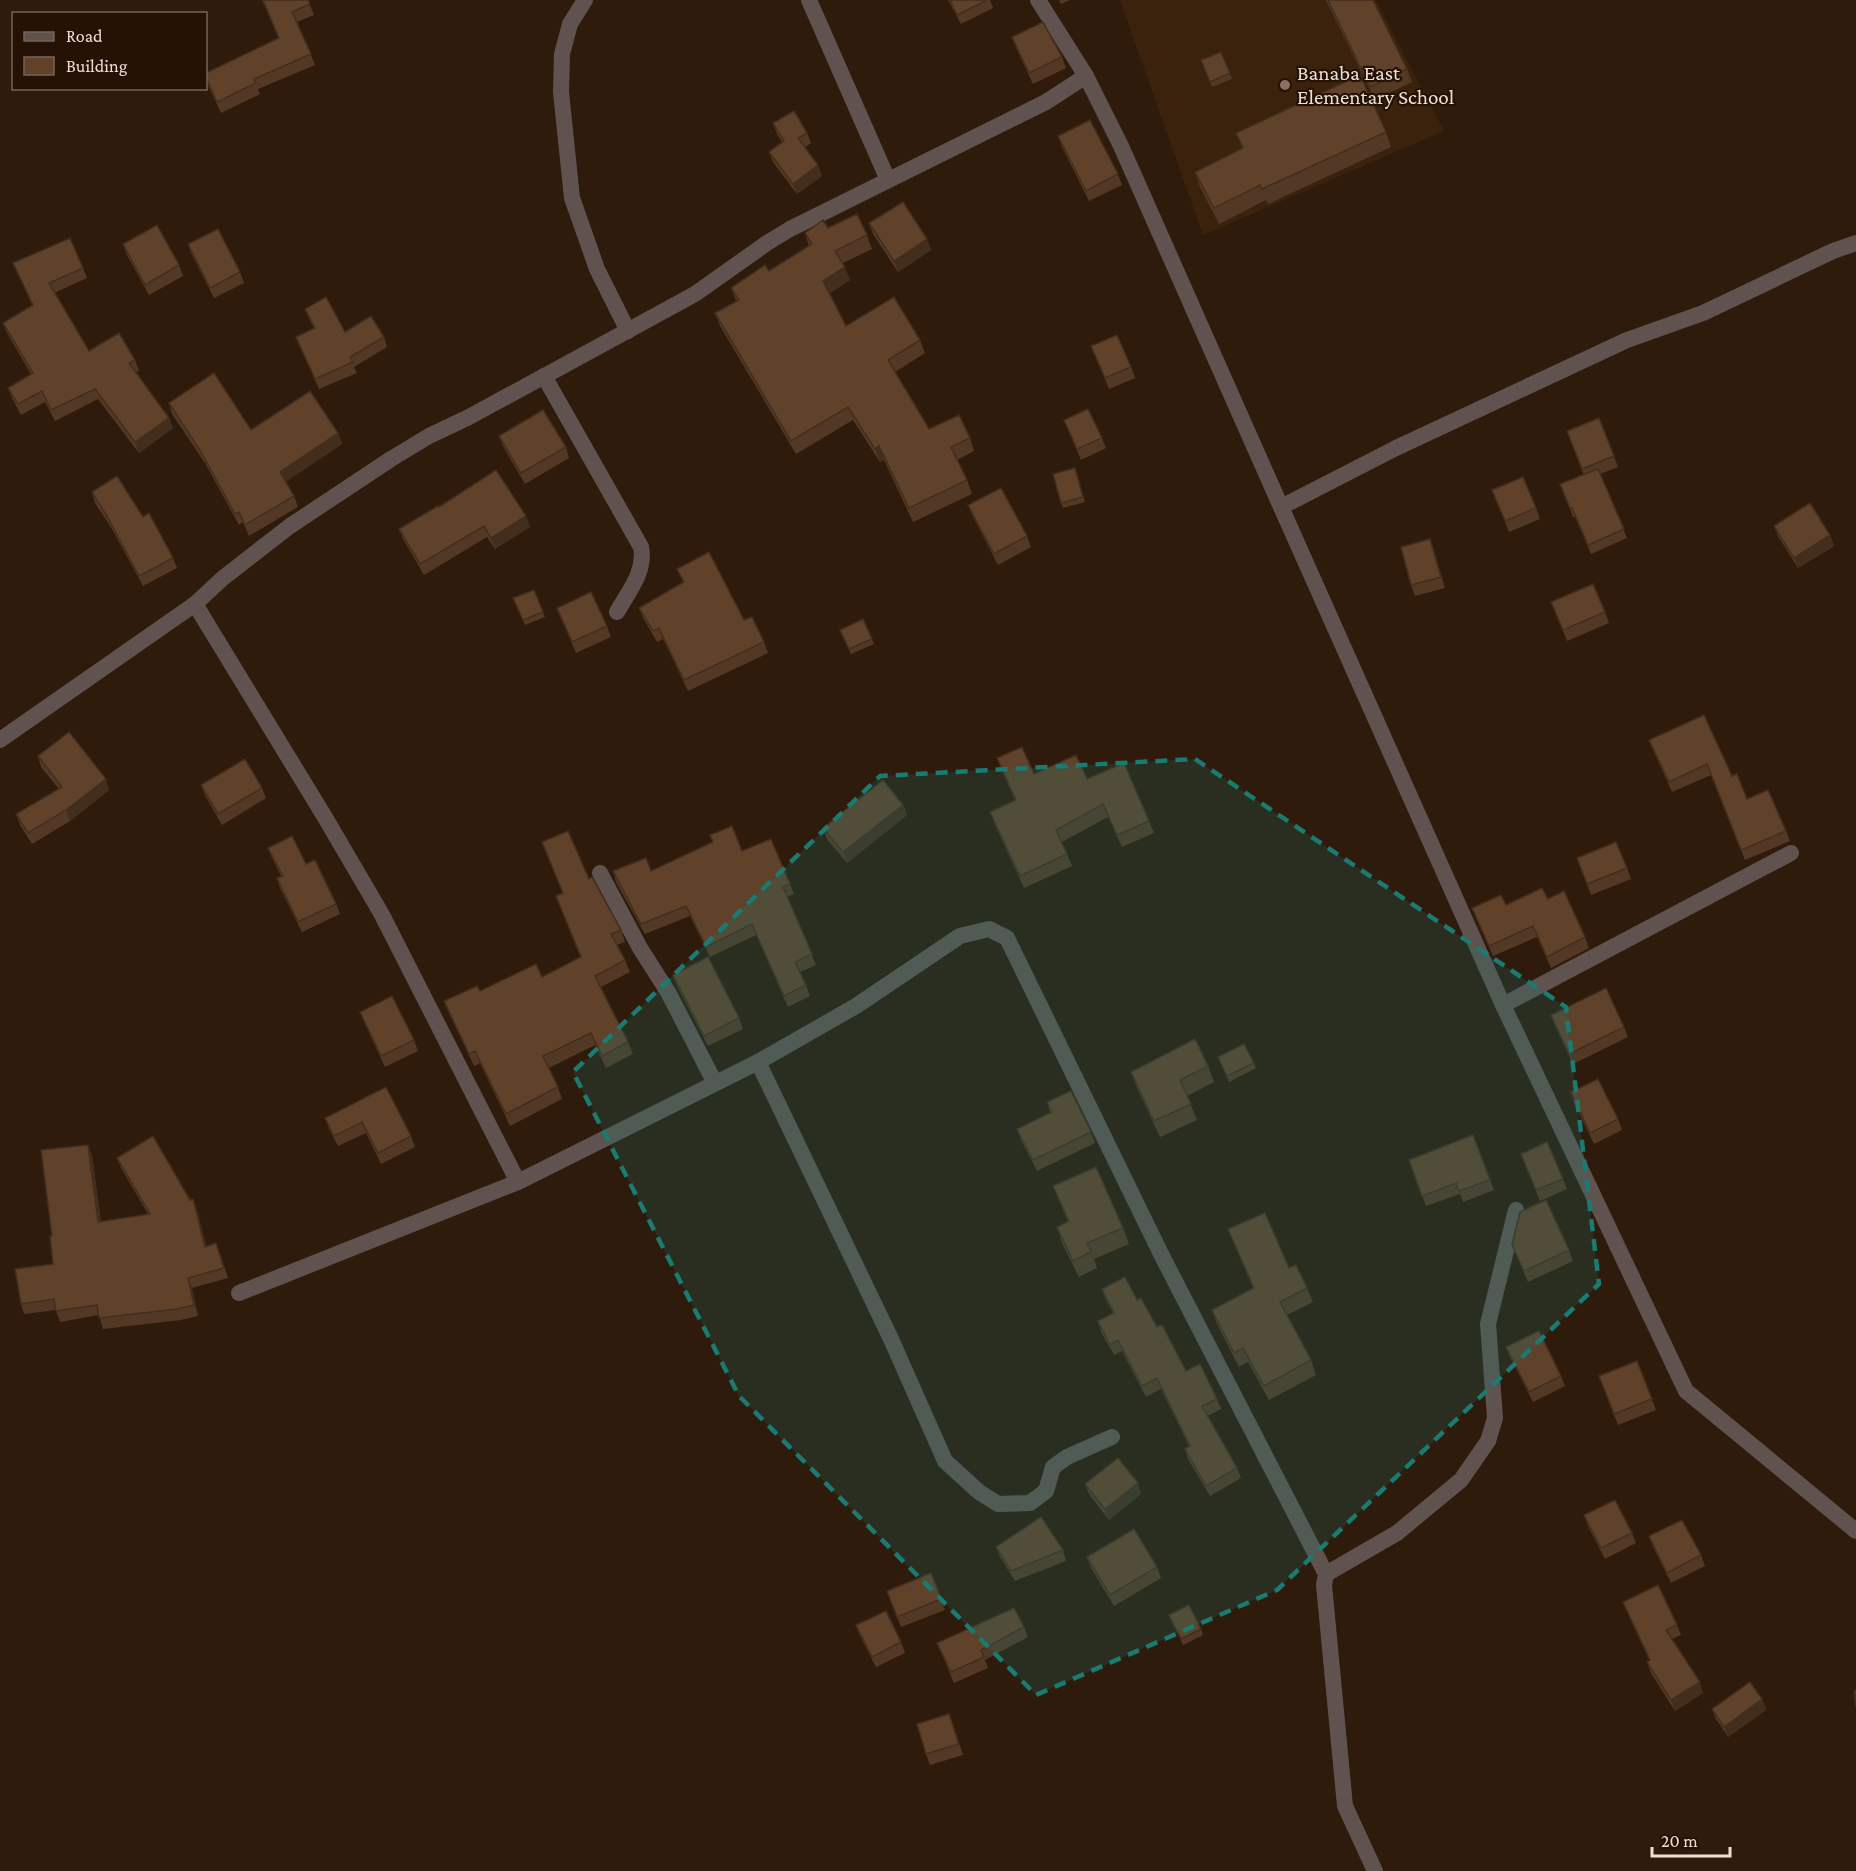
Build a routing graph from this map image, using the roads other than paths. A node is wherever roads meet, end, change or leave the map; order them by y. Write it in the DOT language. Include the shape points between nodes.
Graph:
graph roads {
  1 [pos="585,0"];
  2 [pos="808,0"];
  3 [pos="1038,0"];
  4 [pos="1086,76"];
  5 [pos="888,180"];
  6 [pos="1856,243"];
  7 [pos="628,332"];
  8 [pos="544,376"];
  9 [pos="1281,507"];
  10 [pos="195,604"];
  11 [pos="617,612"];
  12 [pos="0,740"];
  13 [pos="1791,853"];
  14 [pos="600,873"];
  15 [pos="1503,1005"];
  16 [pos="758,1062"];
  17 [pos="715,1083"];
  18 [pos="518,1182"];
  19 [pos="1516,1210"];
  20 [pos="239,1293"];
  21 [pos="1112,1437"];
  22 [pos="1856,1531"];
  23 [pos="1326,1574"];
  24 [pos="1375,1871"];
  1 -- 7 [label="street" via="570,24 562,54 561,92 572,198 597,269"];
  2 -- 5 [label="street"];
  3 -- 4 [label="street"];
  4 -- 5 [label="street" via="1046,102"];
  4 -- 9 [label="street" via="1126,157"];
  5 -- 7 [label="street" via="790,229 695,294"];
  6 -- 9 [label="street" via="1703,313 1627,340 1396,448"];
  7 -- 8 [label="street"];
  8 -- 10 [label="street" via="391,459 290,526"];
  8 -- 11 [label="street" via="641,547 640,570"];
  9 -- 15 [label="street"];
  10 -- 12 [label="street"];
  10 -- 18 [label="street" via="381,913"];
  13 -- 15 [label="street"];
  14 -- 17 [label="street"];
  15 -- 22 [label="street" via="1686,1391"];
  16 -- 17 [label="street"];
  16 -- 21 [label="street" via="945,1461 998,1504 1030,1503 1046,1491 1053,1467"];
  16 -- 23 [label="street" via="856,1006 960,936 989,929 1007,938 1161,1254"];
  17 -- 18 [label="street"];
  18 -- 20 [label="street"];
  19 -- 23 [label="street" via="1488,1324 1495,1418 1488,1441 1461,1480 1397,1533"];
  23 -- 24 [label="street" via="1345,1806"];
}
